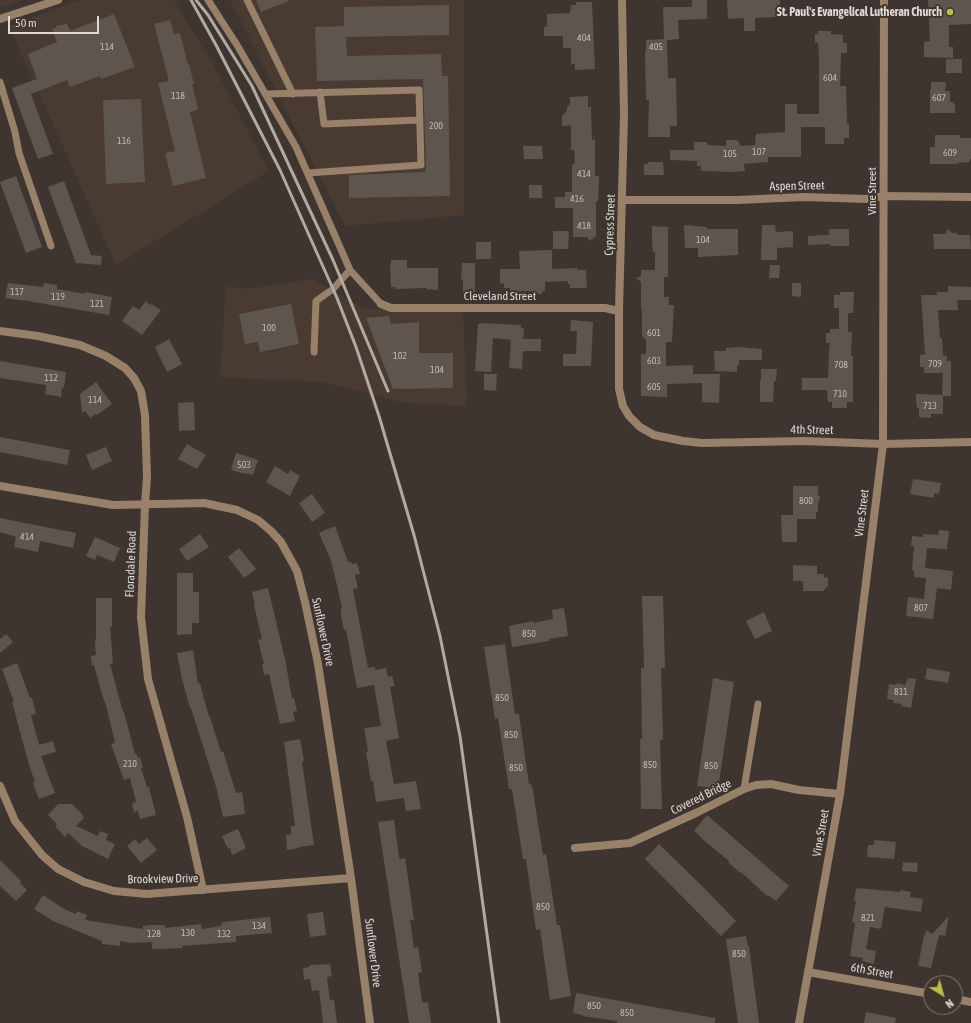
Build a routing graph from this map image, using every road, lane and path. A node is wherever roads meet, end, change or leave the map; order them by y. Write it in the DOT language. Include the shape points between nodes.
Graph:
graph roads {
  1 [pos="58,0"];
  2 [pos="208,0"];
  3 [pos="248,0"];
  4 [pos="622,0"];
  5 [pos="884,0"];
  6 [pos="0,19"];
  7 [pos="0,82"];
  8 [pos="320,92"];
  9 [pos="266,94"];
  10 [pos="293,94"];
  11 [pos="419,120"];
  12 [pos="308,173"];
  13 [pos="884,196"];
  14 [pos="971,197"];
  15 [pos="622,200"];
  16 [pos="51,246"];
  17 [pos="350,270"];
  18 [pos="381,304"];
  19 [pos="619,311"];
  20 [pos="0,332"];
  21 [pos="314,352"];
  22 [pos="654,435"];
  23 [pos="971,442"];
  24 [pos="883,444"];
  25 [pos="0,486"];
  26 [pos="145,505"];
  27 [pos="758,704"];
  28 [pos="0,786"];
  29 [pos="744,789"];
  30 [pos="840,794"];
  31 [pos="575,848"];
  32 [pos="351,878"];
  33 [pos="203,890"];
  34 [pos="808,972"];
  35 [pos="923,993"];
  36 [pos="370,1023"];
  37 [pos="799,1023"];
  1 -- 6 [label="street"];
  2 -- 9 [label="lane"];
  3 -- 10 [label="lane"];
  4 -- 15 [label="street, Cypress Street"];
  5 -- 13 [label="street, Vine Street"];
  7 -- 16 [label="lane" via="15,132 18,153"];
  8 -- 10 [label="lane"];
  8 -- 11 [label="lane" via="324,124"];
  8 -- 11 [label="lane" via="419,90"];
  9 -- 10 [label="lane"];
  9 -- 12 [label="lane"];
  11 -- 12 [label="lane" via="421,165"];
  12 -- 17 [label="lane"];
  13 -- 14 [label="street, Aspen Street"];
  13 -- 15 [label="street, Aspen Street"];
  13 -- 24 [label="street, Vine Street"];
  15 -- 19 [label="street, Cypress Street"];
  17 -- 18 [label="lane"];
  17 -- 21 [label="lane" via="333,289 316,301"];
  18 -- 19 [label="street, Cleveland Street" via="391,308 605,308"];
  19 -- 22 [label="street, Cypress Street" via="619,390 623,406 640,427"];
  20 -- 26 [label="street, Floradale Road" via="38,336 80,345 106,356 125,368 134,378 141,391 145,415"];
  22 -- 24 [label="street, 4th Street" via="702,443 804,441"];
  23 -- 24 [label="street, 4th Street"];
  24 -- 30 [label="street, Vine Street"];
  25 -- 26 [label="street, Sunflower Drive" via="114,505"];
  26 -- 32 [label="street, Sunflower Drive" via="204,503 237,510 258,520 281,542 297,571 318,664"];
  26 -- 33 [label="street, Floradale Road" via="141,617 148,679 187,817"];
  27 -- 29 [label="lane"];
  28 -- 33 [label="street, Brookview Drive" via="15,821 58,869 84,882 114,891 147,894"];
  29 -- 30 [label="street, Covered Bridge" via="771,784"];
  29 -- 31 [label="street, Covered Bridge" via="630,843"];
  30 -- 34 [label="street, Vine Street"];
  32 -- 33 [label="street, Brookview Drive"];
  32 -- 36 [label="street, Sunflower Drive"];
  34 -- 35 [label="street, 6th Street"];
  34 -- 37 [label="street, Vine Street"];
}
